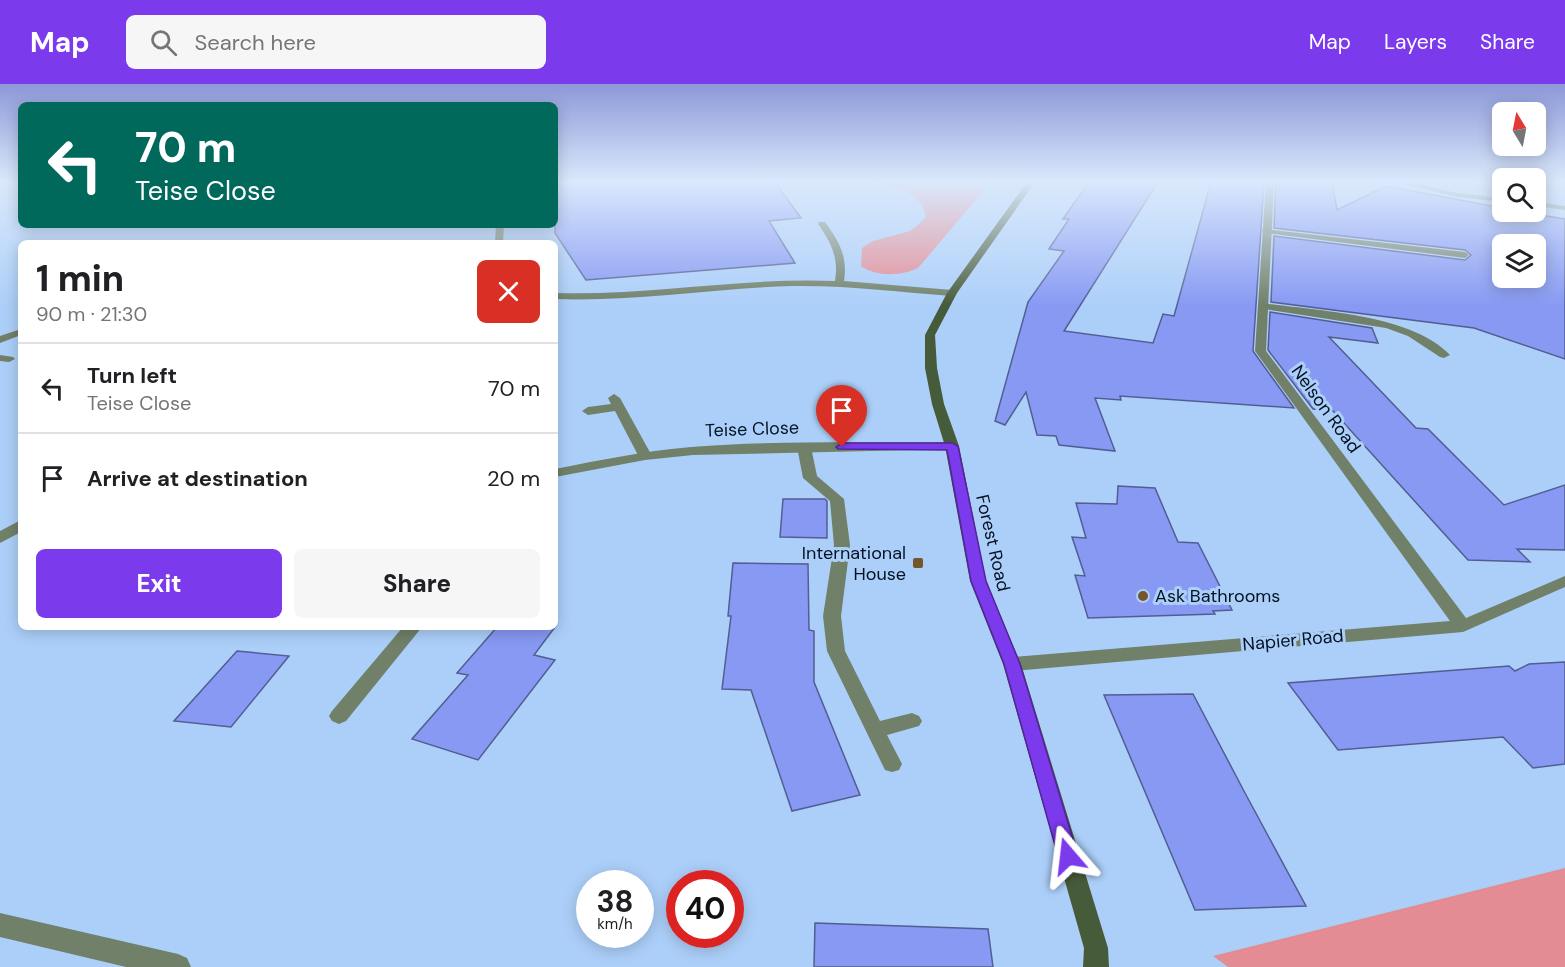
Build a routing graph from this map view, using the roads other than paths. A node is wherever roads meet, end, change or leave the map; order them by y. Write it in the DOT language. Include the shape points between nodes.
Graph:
graph roads {
  1 [pos="1002,223"];
  2 [pos="1267,223"];
  3 [pos="822,225"];
  4 [pos="1266,231"];
  5 [pos="1465,255"];
  6 [pos="839,283"];
  7 [pos="952,293"];
  8 [pos="558,296"];
  9 [pos="1262,306"];
  10 [pos="18,333"];
  11 [pos="0,340"];
  12 [pos="1444,355"];
  13 [pos="588,411"];
  14 [pos="952,446"];
  15 [pos="804,447"];
  16 [pos="645,456"];
  17 [pos="558,472"];
  18 [pos="18,527"];
  19 [pos="0,538"];
  20 [pos="1565,581"];
  21 [pos="1463,626"];
  22 [pos="411,630"];
  23 [pos="1012,664"];
  24 [pos="339,716"];
  25 [pos="912,721"];
  26 [pos="874,730"];
  27 [pos="892,764"];
  28 [pos="0,925"];
  29 [pos="178,967"];
  30 [pos="1096,967"];
  1 -- 7 [label="street, Forest Road"];
  2 -- 4 [label="street, Nelson Road"];
  3 -- 6 [label="street" via="841,256"];
  4 -- 5 [label="street"];
  4 -- 9 [label="street, Nelson Road"];
  6 -- 7 [label="street"];
  6 -- 8 [label="street" via="586,298"];
  7 -- 14 [label="street, Forest Road" via="930,335 938,404"];
  9 -- 12 [label="street" via="1388,325 1412,334"];
  9 -- 21 [label="street, Nelson Road" via="1260,351"];
  10 -- 11 [label="street"];
  13 -- 16 [label="street" via="616,402"];
  14 -- 15 [label="street, Teise Close"];
  14 -- 23 [label="street, Forest Road" via="978,581"];
  15 -- 16 [label="street, Teise Close"];
  15 -- 26 [label="street" via="810,478 837,499 842,545 832,616 836,651"];
  16 -- 17 [label="street, Teise Close"];
  18 -- 19 [label="street"];
  20 -- 21 [label="street, Napier Road"];
  21 -- 23 [label="street, Napier Road"];
  22 -- 24 [label="street"];
  23 -- 30 [label="street, Forest Road" via="1096,948"];
  25 -- 26 [label="street"];
  26 -- 27 [label="street"];
  28 -- 29 [label="street"];
}
